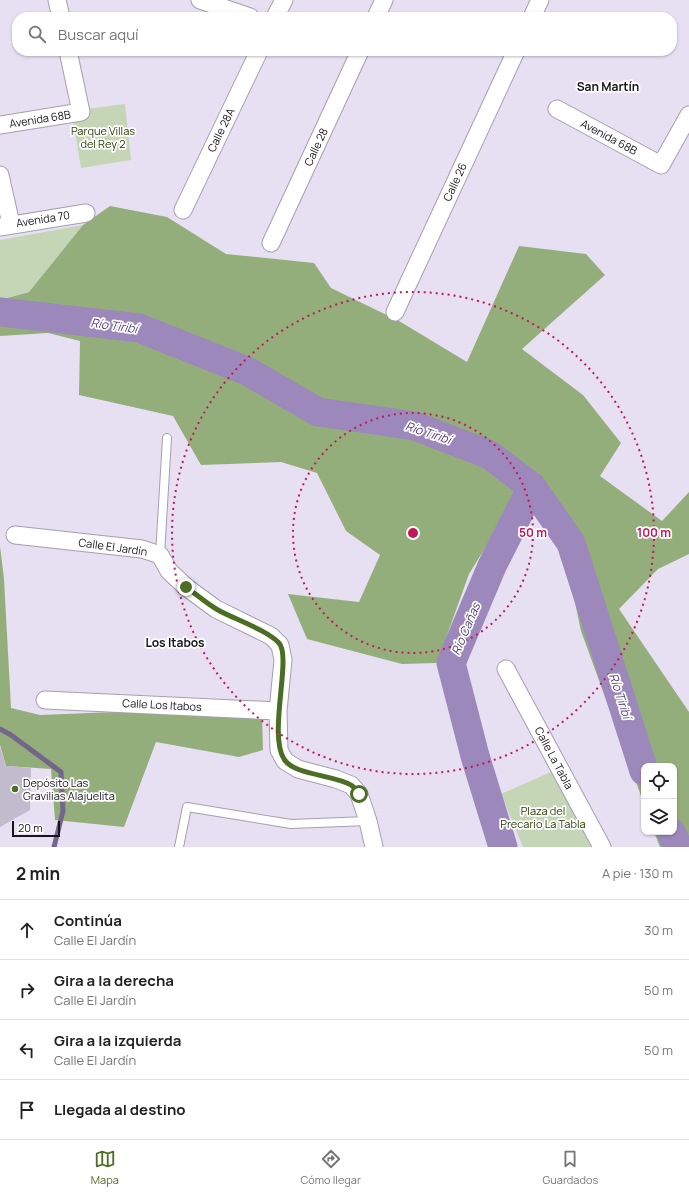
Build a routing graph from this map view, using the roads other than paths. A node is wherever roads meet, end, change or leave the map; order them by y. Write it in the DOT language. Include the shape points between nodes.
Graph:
graph roads {
  1 [pos="57,0"];
  2 [pos="200,0"];
  3 [pos="284,0"];
  4 [pos="384,0"];
  5 [pos="540,0"];
  6 [pos="60,12"];
  7 [pos="235,12"];
  8 [pos="278,12"];
  9 [pos="378,12"];
  10 [pos="534,12"];
  11 [pos="69,56"];
  12 [pos="257,56"];
  13 [pos="358,56"];
  14 [pos="514,56"];
  15 [pos="557,109"];
  16 [pos="689,115"];
  17 [pos="0,125"];
  18 [pos="0,175"];
  19 [pos="183,210"];
  20 [pos="86,213"];
  21 [pos="6,226"];
  22 [pos="272,243"];
  23 [pos="395,312"];
  24 [pos="167,438"];
  25 [pos="15,535"];
  26 [pos="160,555"];
  27 [pos="506,669"];
  28 [pos="45,700"];
  29 [pos="278,711"];
  30 [pos="368,822"];
  31 [pos="179,847"];
  32 [pos="374,847"];
  33 [pos="602,847"];
  1 -- 6 [label="street"];
  2 -- 7 [label="street"];
  3 -- 8 [label="street"];
  4 -- 9 [label="street"];
  5 -- 10 [label="street"];
  11 -- 17 [label="street, Avenida 68B" via="81,112"];
  12 -- 19 [label="street, Calle 28A"];
  13 -- 22 [label="street, Calle 28"];
  14 -- 23 [label="street, Calle 26"];
  15 -- 16 [label="street, Avenida 68B" via="662,165"];
  18 -- 21 [label="street"];
  20 -- 21 [label="street, Avenida 70"];
  24 -- 26 [label="lane"];
  25 -- 26 [label="street, Calle El Jardín" via="142,549"];
  26 -- 29 [label="street, Calle El Jardín" via="169,571 186,587 216,609 271,636 280,644 283,660"];
  27 -- 33 [label="street, Calle La Tabla"];
  28 -- 29 [label="street, Calle Los Itabos"];
  29 -- 30 [label="street, Calle El Jardín" via="279,750 285,761 298,770 351,785 359,794"];
  30 -- 31 [label="lane" via="291,824 187,807"];
  30 -- 32 [label="street, Calle El Jardín"];
}
